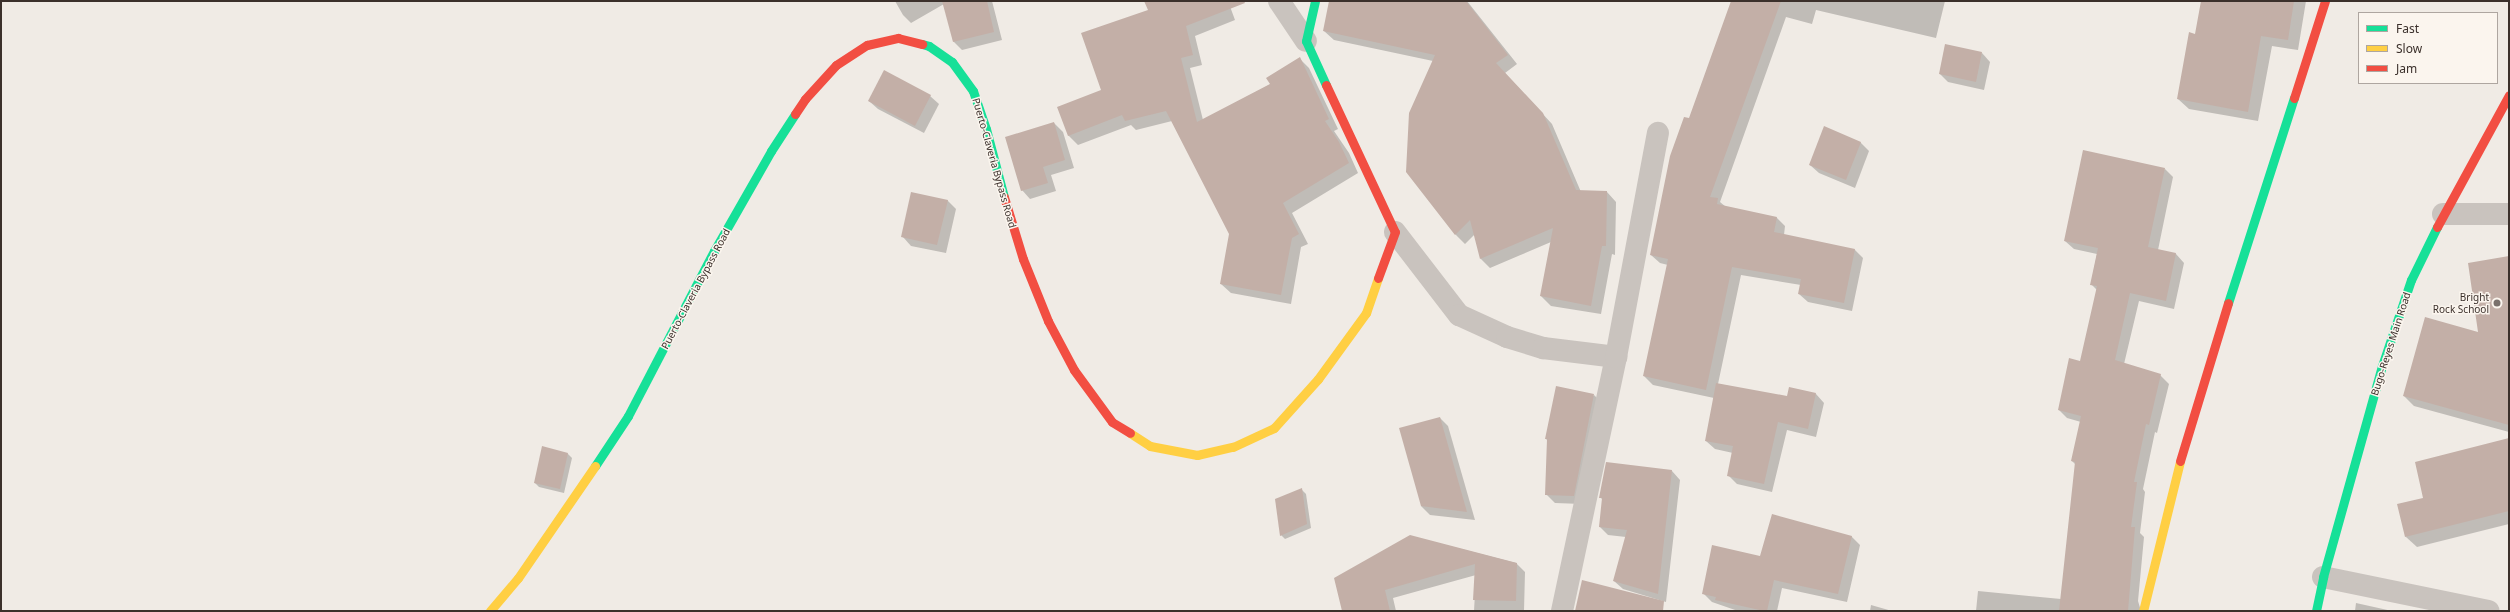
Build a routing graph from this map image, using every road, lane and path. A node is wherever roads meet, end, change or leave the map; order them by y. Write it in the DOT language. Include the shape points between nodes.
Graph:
graph roads {
  1 [pos="1279,1"];
  2 [pos="1315,1"];
  3 [pos="2325,1"];
  4 [pos="1306,41"];
  5 [pos="2509,95"];
  6 [pos="1658,134"];
  7 [pos="2443,214"];
  8 [pos="2509,214"];
  9 [pos="1395,232"];
  10 [pos="1616,357"];
  11 [pos="2323,577"];
  12 [pos="490,611"];
  13 [pos="1562,611"];
  14 [pos="2143,611"];
  15 [pos="2316,611"];
  16 [pos="2489,611"];
  1 -- 4 [label="street"];
  2 -- 4 [label="street"];
  3 -- 14 [label="street" via="2187,433"];
  4 -- 9 [label="street"];
  5 -- 7 [label="street, Bugo-Reyes Main Road"];
  6 -- 10 [label="street"];
  7 -- 8 [label="street"];
  7 -- 11 [label="street, Bugo-Reyes Main Road" via="2411,280 2382,366"];
  9 -- 10 [label="street" via="1459,315 1507,337 1543,348"];
  9 -- 12 [label="street, Puerto-Claveria Bypass Road" via="1366,313 1318,378 1274,428 1233,447 1197,455 1150,446 1112,422 1074,370 1048,321 1023,259 973,91 952,62 929,46 898,38 867,45 836,65 805,99 771,151 714,251 628,416 561,519 518,578"];
  10 -- 13 [label="street"];
  11 -- 15 [label="street, Bugo-Reyes Main Road"];
  11 -- 16 [label="street"];
}
